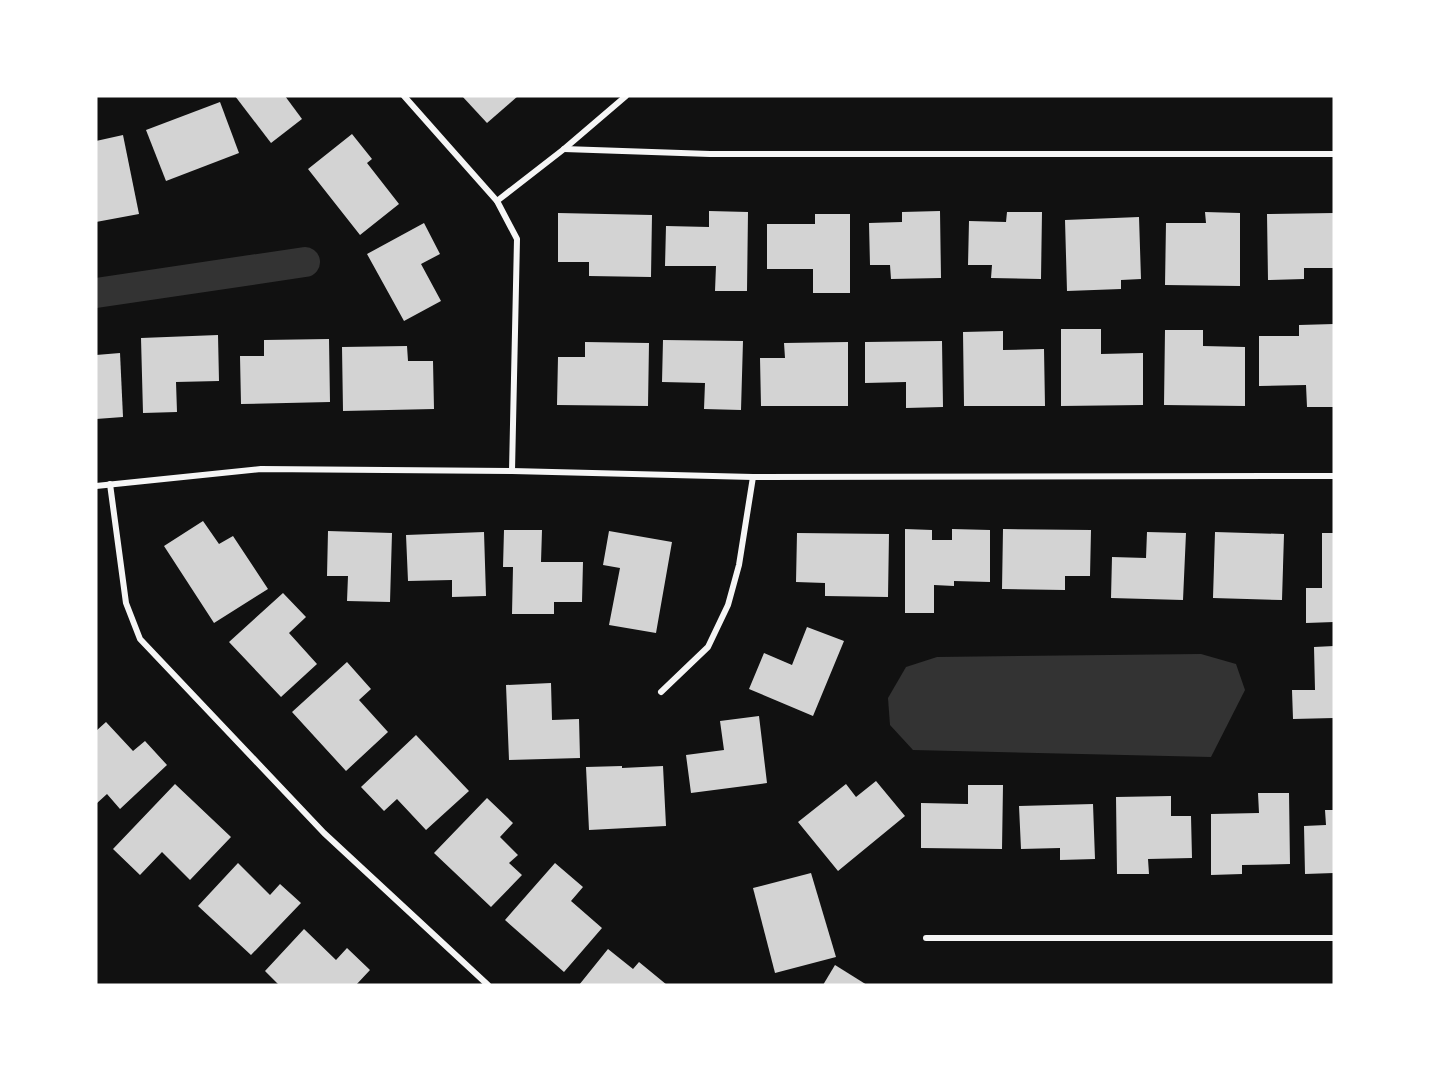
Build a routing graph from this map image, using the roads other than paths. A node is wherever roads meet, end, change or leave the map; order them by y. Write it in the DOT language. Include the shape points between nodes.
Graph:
graph roads {
  1 [pos="404,96"];
  2 [pos="626,96"];
  3 [pos="564,149"];
  4 [pos="1334,154"];
  5 [pos="497,201"];
  6 [pos="512,471"];
  7 [pos="1334,476"];
  8 [pos="753,477"];
  9 [pos="110,484"];
  10 [pos="96,486"];
  11 [pos="661,692"];
  12 [pos="926,938"];
  13 [pos="1334,938"];
  14 [pos="488,985"];
  1 -- 5 [label="street"];
  2 -- 3 [label="street"];
  3 -- 4 [label="street" via="710,154"];
  3 -- 5 [label="street"];
  5 -- 6 [label="street" via="517,239"];
  6 -- 8 [label="street"];
  6 -- 9 [label="street" via="261,469"];
  7 -- 8 [label="street"];
  8 -- 11 [label="street" via="739,565 728,605 708,647"];
  9 -- 10 [label="street"];
  9 -- 14 [label="street" via="126,603 140,639 324,833"];
  12 -- 13 [label="street"];
}
